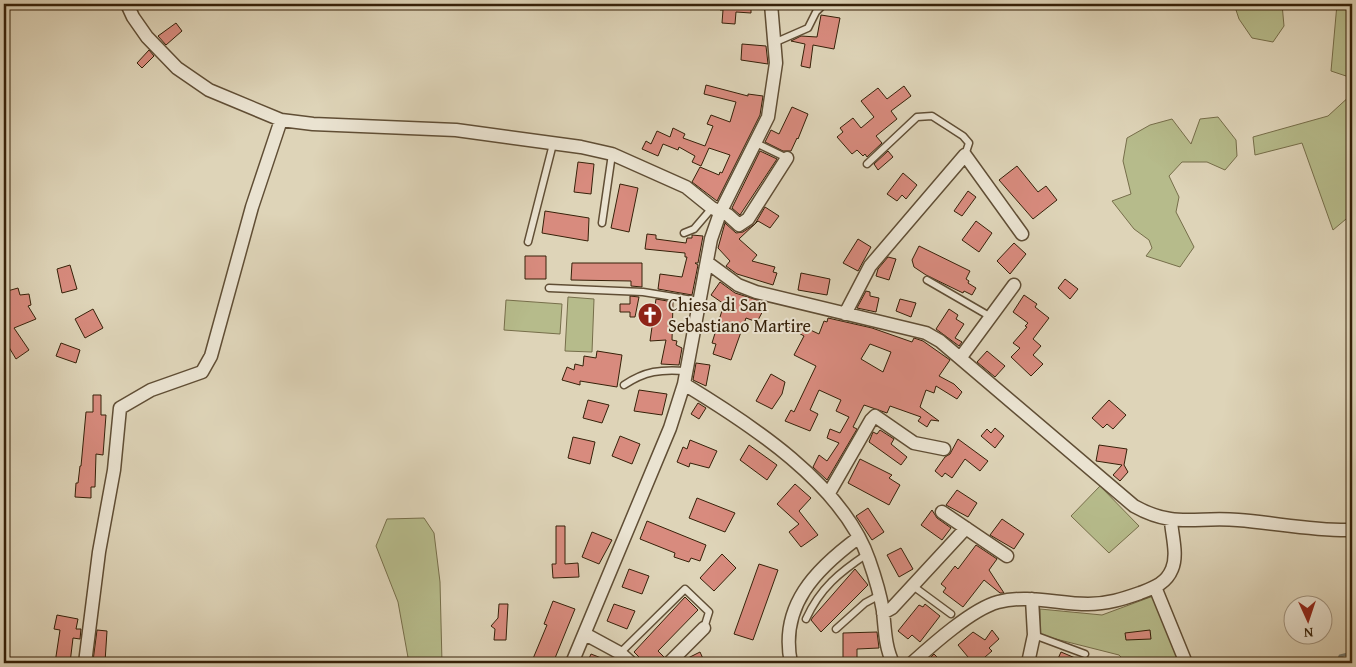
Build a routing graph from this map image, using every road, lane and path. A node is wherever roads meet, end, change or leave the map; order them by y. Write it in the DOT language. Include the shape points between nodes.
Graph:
graph roads {
  1 [pos="127,4"];
  2 [pos="824,4"];
  3 [pos="774,7"];
  4 [pos="776,42"];
  5 [pos="281,120"];
  6 [pos="756,143"];
  7 [pos="553,144"];
  8 [pos="612,154"];
  9 [pos="965,155"];
  10 [pos="787,158"];
  11 [pos="867,164"];
  12 [pos="716,211"];
  13 [pos="602,222"];
  14 [pos="684,233"];
  15 [pos="1022,234"];
  16 [pos="528,242"];
  17 [pos="708,263"];
  18 [pos="927,280"];
  19 [pos="1014,285"];
  20 [pos="549,288"];
  21 [pos="699,301"];
  22 [pos="845,314"];
  23 [pos="991,317"];
  24 [pos="961,357"];
  25 [pos="686,370"];
  26 [pos="684,384"];
  27 [pos="624,385"];
  28 [pos="944,449"];
  29 [pos="829,493"];
  30 [pos="942,512"];
  31 [pos="1171,521"];
  32 [pos="966,528"];
  33 [pos="1352,530"];
  34 [pos="858,538"];
  35 [pos="867,554"];
  36 [pos="1007,556"];
  37 [pos="913,586"];
  38 [pos="1155,587"];
  39 [pos="880,596"];
  40 [pos="1032,599"];
  41 [pos="883,613"];
  42 [pos="951,614"];
  43 [pos="806,619"];
  44 [pos="704,628"];
  45 [pos="836,629"];
  46 [pos="585,634"];
  47 [pos="1034,635"];
  48 [pos="620,653"];
  49 [pos="1085,654"];
  50 [pos="85,663"];
  51 [pos="572,663"];
  52 [pos="631,663"];
  53 [pos="669,663"];
  54 [pos="791,663"];
  55 [pos="893,663"];
  56 [pos="912,663"];
  57 [pos="1028,663"];
  58 [pos="1186,663"];
  1 -- 5 [label="street" via="147,36 177,68 209,90"];
  2 -- 4 [label="lane" via="808,28"];
  3 -- 4 [label="street"];
  4 -- 6 [label="street" via="768,118"];
  5 -- 7 [label="street" via="456,130"];
  5 -- 50 [label="street" via="252,207 211,356 202,372 151,390 120,408"];
  6 -- 10 [label="lane"];
  6 -- 12 [label="street"];
  7 -- 8 [label="street"];
  7 -- 16 [label="lane"];
  8 -- 12 [label="street" via="686,187"];
  8 -- 13 [label="lane"];
  9 -- 11 [label="lane" via="969,143 963,136 932,116 917,117"];
  9 -- 15 [label="street"];
  9 -- 22 [label="street" via="870,266"];
  10 -- 12 [label="street" via="748,219 739,225 728,215"];
  12 -- 14 [label="lane"];
  12 -- 17 [label="street"];
  17 -- 21 [label="street"];
  17 -- 22 [label="street" via="738,285 756,292"];
  18 -- 23 [label="lane"];
  19 -- 23 [label="street"];
  20 -- 21 [label="lane" via="643,292"];
  21 -- 25 [label="street"];
  22 -- 24 [label="street" via="926,334"];
  23 -- 24 [label="street"];
  24 -- 31 [label="street" via="1134,506"];
  25 -- 26 [label="street"];
  25 -- 27 [label="lane" via="660,369"];
  26 -- 29 [label="street" via="785,454"];
  26 -- 46 [label="street" via="654,472"];
  28 -- 29 [label="street" via="914,443 875,416"];
  29 -- 34 [label="street"];
  30 -- 32 [label="street"];
  31 -- 33 [label="street" via="1229,519 1301,529"];
  31 -- 38 [label="street" via="1175,556 1173,569 1166,580"];
  32 -- 36 [label="street"];
  32 -- 37 [label="street"];
  34 -- 35 [label="street"];
  34 -- 54 [label="street" via="830,558 799,599 789,632"];
  35 -- 39 [label="street"];
  35 -- 43 [label="lane" via="826,585"];
  37 -- 41 [label="street"];
  37 -- 42 [label="lane"];
  38 -- 40 [label="street" via="1111,603"];
  38 -- 58 [label="street"];
  39 -- 41 [label="street"];
  39 -- 45 [label="lane" via="865,603"];
  40 -- 47 [label="street"];
  40 -- 56 [label="street" via="995,603 946,633"];
  41 -- 55 [label="street" via="887,649"];
  44 -- 48 [label="lane" via="709,612 685,588"];
  44 -- 53 [label="street"];
  46 -- 48 [label="street"];
  46 -- 51 [label="street"];
  47 -- 49 [label="lane"];
  47 -- 57 [label="street"];
  48 -- 52 [label="street"];
}
